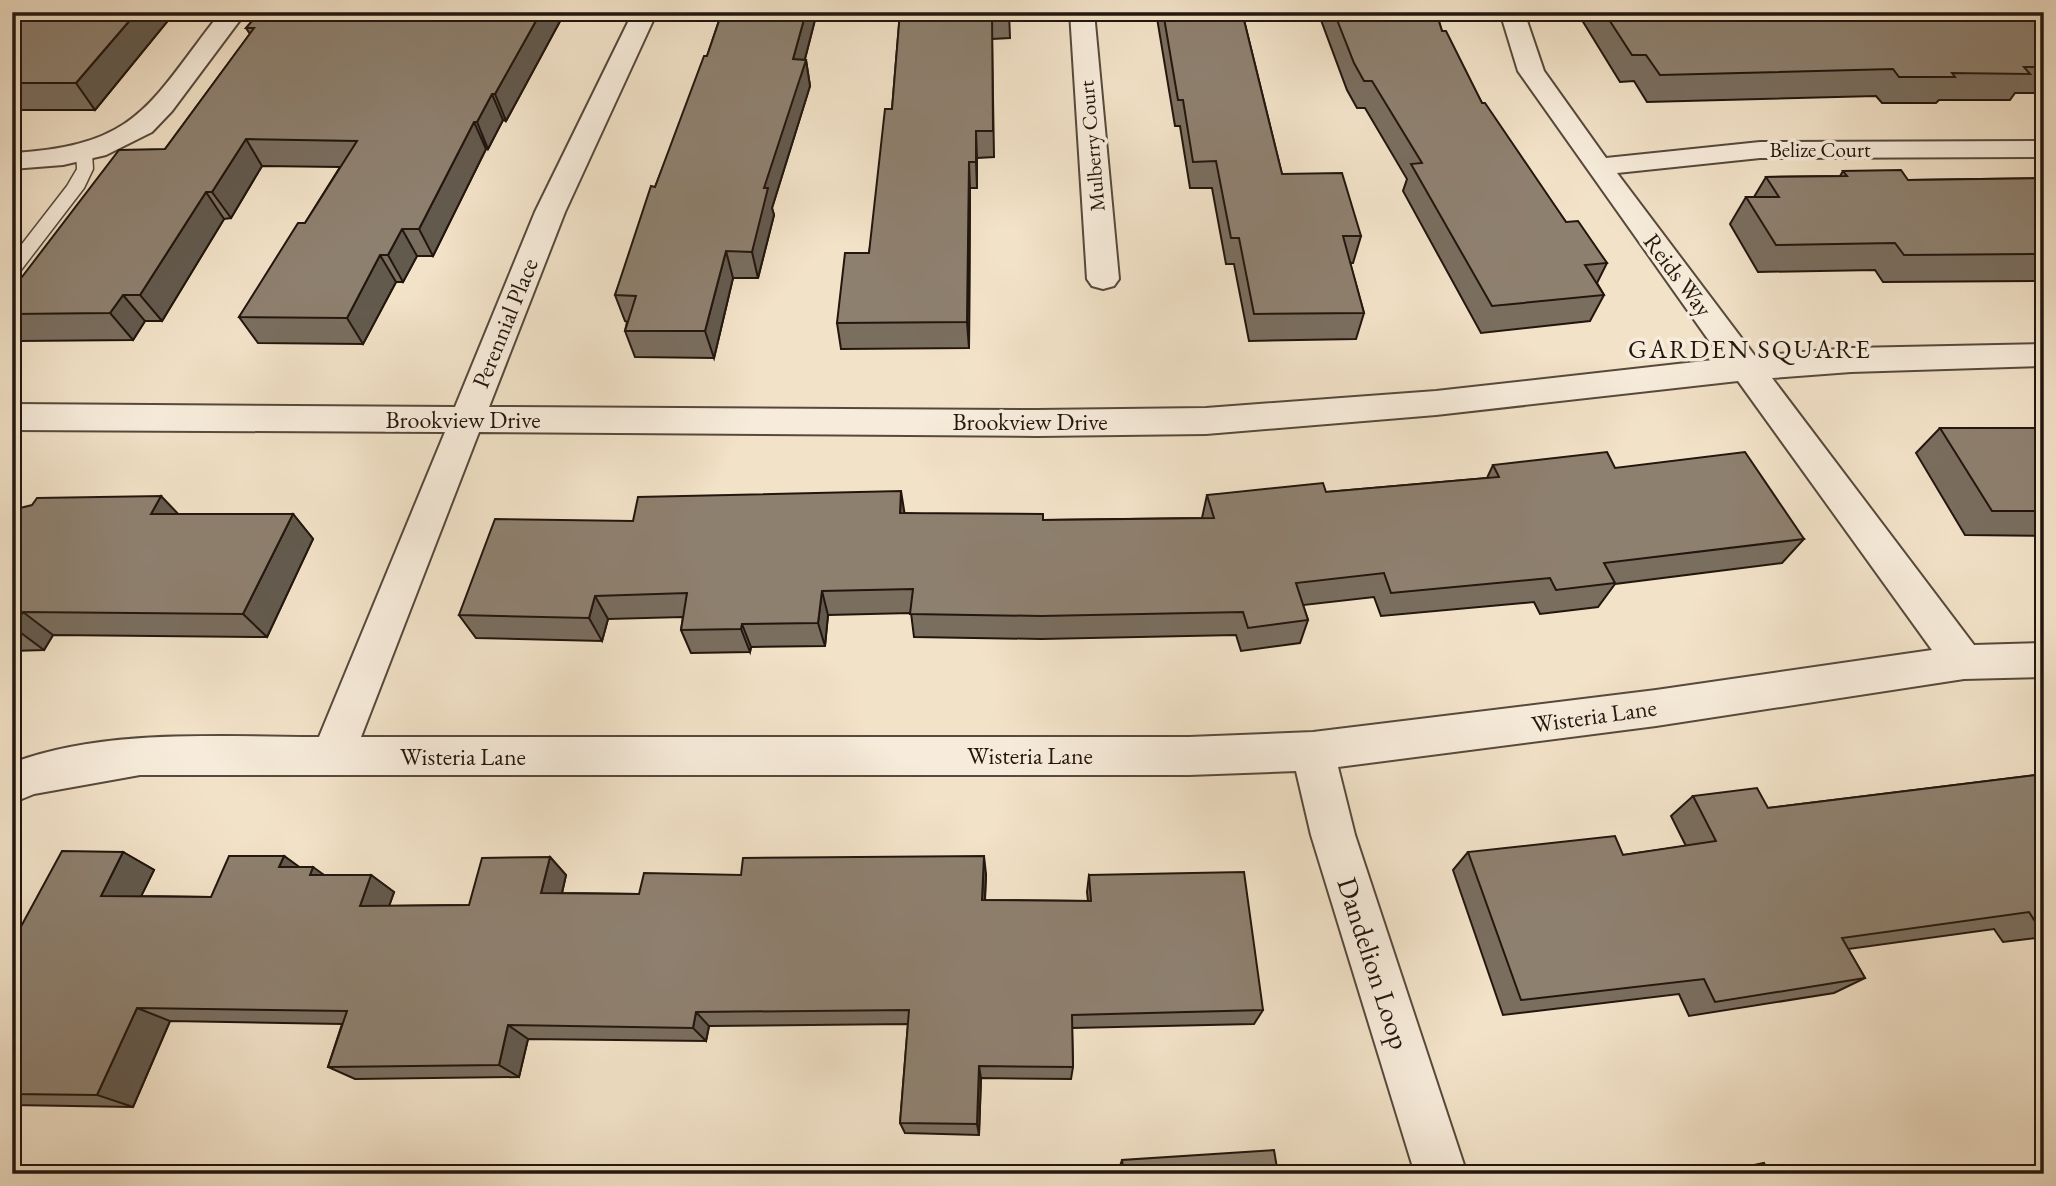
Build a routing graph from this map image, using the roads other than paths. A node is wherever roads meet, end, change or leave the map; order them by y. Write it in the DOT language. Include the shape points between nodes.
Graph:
graph roads {
  1 [pos="234,12"];
  2 [pos="645,12"];
  3 [pos="1082,12"];
  4 [pos="1512,12"];
  5 [pos="2044,149"];
  6 [pos="83,152"];
  7 [pos="12,161"];
  8 [pos="1598,167"];
  9 [pos="12,270"];
  10 [pos="1102,279"];
  11 [pos="2044,355"];
  12 [pos="1747,368"];
  13 [pos="12,417"];
  14 [pos="464,420"];
  15 [pos="2044,660"];
  16 [pos="1964,662"];
  17 [pos="1313,751"];
  18 [pos="332,757"];
  19 [pos="12,783"];
  20 [pos="1441,1174"];
  1 -- 6 [label="street" via="159,111 133,132"];
  2 -- 14 [label="street, Perennial Place" via="550,212"];
  3 -- 10 [label="street, Mulberry Court"];
  4 -- 8 [label="street, Reids Way" via="1531,71"];
  5 -- 8 [label="street, Belize Court" via="1760,150"];
  6 -- 7 [label="street"];
  6 -- 9 [label="lane" via="85,169 75,188"];
  8 -- 12 [label="street, Reids Way"];
  11 -- 12 [label="street, Brookview Drive" via="1890,358"];
  12 -- 14 [label="street, Brookview Drive" via="1436,403 1206,421"];
  12 -- 16 [label="street, Reids Way"];
  13 -- 14 [label="street, Brookview Drive"];
  14 -- 18 [label="street, Perennial Place"];
  15 -- 16 [label="street, Wisteria Lane"];
  16 -- 17 [label="street, Wisteria Lane" via="1656,708"];
  17 -- 18 [label="street, Wisteria Lane" via="1189,756"];
  17 -- 20 [label="street, Dandelion Loop" via="1333,835"];
  18 -- 19 [label="street, Wisteria Lane" via="141,756 33,775"];
}
